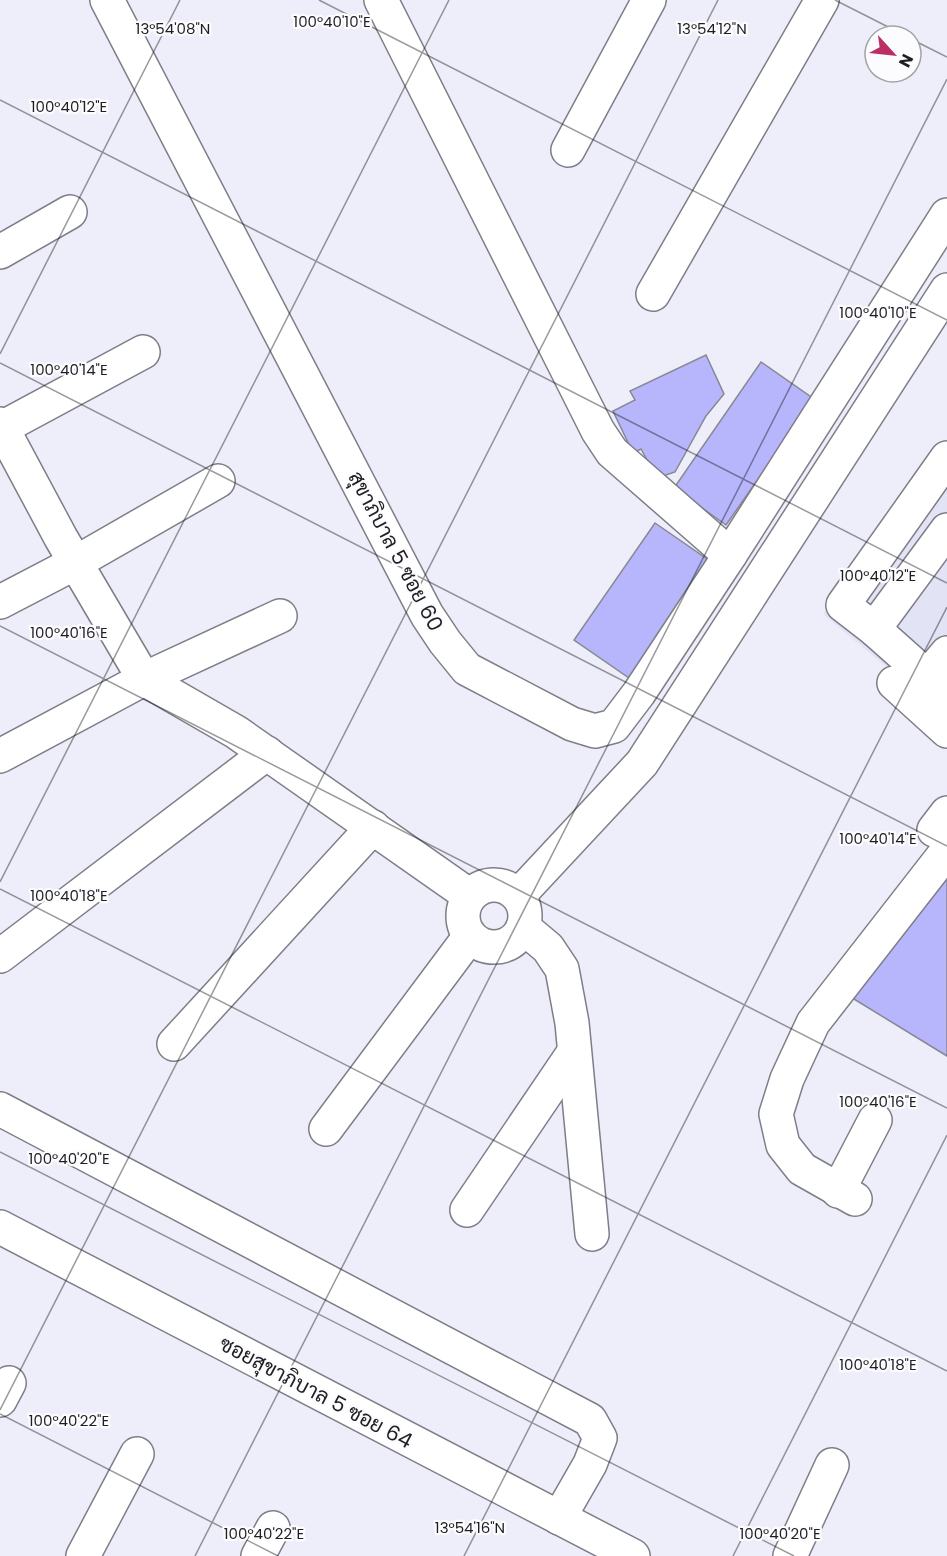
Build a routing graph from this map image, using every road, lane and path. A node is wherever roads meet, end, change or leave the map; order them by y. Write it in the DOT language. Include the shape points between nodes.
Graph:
graph roads {
  1 [pos="107,0"];
  2 [pos="381,0"];
  3 [pos="649,0"];
  4 [pos="822,0"];
  5 [pos="568,150"];
  6 [pos="70,212"];
  7 [pos="947,215"];
  8 [pos="0,252"];
  9 [pos="947,290"];
  10 [pos="653,294"];
  11 [pos="143,352"];
  12 [pos="1,427"];
  13 [pos="947,458"];
  14 [pos="218,481"];
  15 [pos="947,530"];
  16 [pos="730,555"];
  17 [pos="75,563"];
  18 [pos="0,602"];
  19 [pos="280,616"];
  20 [pos="874,629"];
  21 [pos="940,675"];
  22 [pos="144,679"];
  23 [pos="894,683"];
  24 [pos="947,731"];
  25 [pos="267,753"];
  26 [pos="0,756"];
  27 [pos="373,827"];
  28 [pos="942,832"];
  29 [pos="470,896"];
  30 [pos="520,911"];
  31 [pos="470,936"];
  32 [pos="0,956"];
  33 [pos="174,1044"];
  34 [pos="574,1052"];
  35 [pos="0,1110"];
  36 [pos="875,1120"];
  37 [pos="326,1129"];
  38 [pos="467,1210"];
  39 [pos="0,1227"];
  40 [pos="591,1234"];
  41 [pos="137,1454"];
  42 [pos="832,1465"];
  43 [pos="559,1518"];
  44 [pos="83,1556"];
  45 [pos="633,1556"];
  46 [pos="790,1556"];
  1 -- 16 [label="street, สุขาภิบาล 5 ซอย 60" via="427,615 467,669 572,724 595,731 614,726"];
  2 -- 16 [label="street" via="598,430 612,452"];
  3 -- 5 [label="street"];
  4 -- 10 [label="street"];
  6 -- 8 [label="street"];
  7 -- 16 [label="street, สุขาภิบาล 5 ซอย 60"];
  9 -- 30 [label="street" via="642,763"];
  11 -- 12 [label="street"];
  12 -- 17 [label="street"];
  13 -- 20 [label="street" via="843,605"];
  14 -- 17 [label="street"];
  15 -- 20 [label="street"];
  17 -- 18 [label="street"];
  17 -- 22 [label="street"];
  19 -- 22 [label="street"];
  20 -- 21 [label="street"];
  22 -- 25 [label="street"];
  22 -- 26 [label="street"];
  23 -- 24 [label="street"];
  25 -- 27 [label="street"];
  25 -- 32 [label="street"];
  27 -- 29 [label="street"];
  27 -- 33 [label="street"];
  28 -- 36 [label="street" via="813,1023 776,1114 783,1145 802,1169 846,1195"];
  29 -- 30 [label="street" via="478,889 499,885 509,889"];
  29 -- 31 [label="street" via="462,916"];
  30 -- 31 [label="street" via="518,936 509,943 488,947"];
  30 -- 34 [label="street" via="562,969"];
  31 -- 37 [label="street"];
  34 -- 38 [label="street"];
  34 -- 40 [label="street"];
  35 -- 43 [label="street" via="590,1420 600,1438"];
  39 -- 43 [label="street, ซอยสุขาภิบาล 5 ซอย 64"];
  41 -- 44 [label="street"];
  42 -- 46 [label="street"];
  43 -- 45 [label="street, ซอยสุขาภิบาล 5 ซอย 64"];
}
